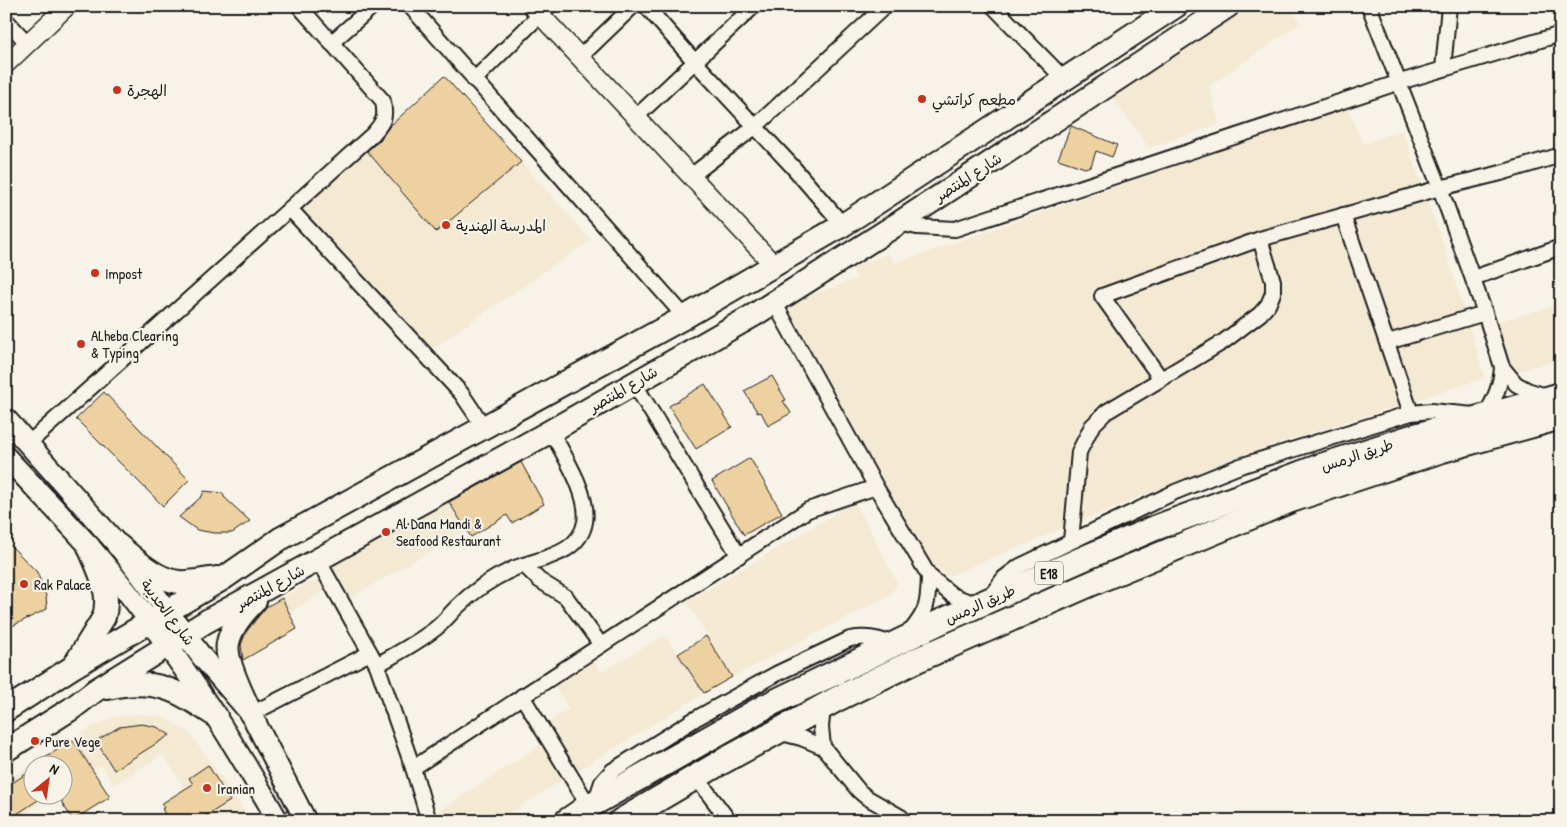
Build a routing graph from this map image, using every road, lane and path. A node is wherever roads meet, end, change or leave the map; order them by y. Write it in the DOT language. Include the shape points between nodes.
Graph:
graph roads {
  1 [pos="67,6"];
  2 [pos="373,6"];
  3 [pos="410,6"];
  4 [pos="633,6"];
  5 [pos="646,6"];
  6 [pos="754,6"];
  7 [pos="885,6"];
  8 [pos="993,6"];
  9 [pos="1176,6"];
  10 [pos="1228,6"];
  11 [pos="1369,6"];
  12 [pos="1450,6"];
  13 [pos="304,8"];
  14 [pos="541,9"];
  15 [pos="6,20"];
  16 [pos="1561,34"];
  17 [pos="332,42"];
  18 [pos="28,44"];
  19 [pos="580,57"];
  20 [pos="695,62"];
  21 [pos="6,64"];
  22 [pos="1443,68"];
  23 [pos="1064,79"];
  24 [pos="474,80"];
  25 [pos="1400,82"];
  26 [pos="636,117"];
  27 [pos="756,126"];
  28 [pos="1561,155"];
  29 [pos="691,176"];
  30 [pos="1440,188"];
  31 [pos="290,210"];
  32 [pos="1343,215"];
  33 [pos="899,222"];
  34 [pos="843,225"];
  35 [pos="1260,238"];
  36 [pos="1561,247"];
  37 [pos="774,265"];
  38 [pos="1472,278"];
  39 [pos="774,302"];
  40 [pos="1485,313"];
  41 [pos="685,317"];
  42 [pos="1388,342"];
  43 [pos="1502,367"];
  44 [pos="1160,380"];
  45 [pos="634,383"];
  46 [pos="1558,398"];
  47 [pos="1411,413"];
  48 [pos="1484,416"];
  49 [pos="6,419"];
  50 [pos="484,427"];
  51 [pos="551,430"];
  52 [pos="29,443"];
  53 [pos="6,457"];
  54 [pos="876,487"];
  55 [pos="1071,541"];
  56 [pos="118,546"];
  57 [pos="89,547"];
  58 [pos="739,556"];
  59 [pos="318,560"];
  60 [pos="524,565"];
  61 [pos="929,576"];
  62 [pos="224,578"];
  63 [pos="268,588"];
  64 [pos="984,602"];
  65 [pos="159,617"];
  66 [pos="176,641"];
  67 [pos="898,642"];
  68 [pos="601,645"];
  69 [pos="373,659"];
  70 [pos="73,667"];
  71 [pos="96,690"];
  72 [pos="522,696"];
  73 [pos="823,707"];
  74 [pos="6,710"];
  75 [pos="251,714"];
  76 [pos="216,716"];
  77 [pos="778,732"];
  78 [pos="823,747"];
  79 [pos="6,750"];
  80 [pos="413,768"];
  81 [pos="696,777"];
  82 [pos="592,805"];
  83 [pos="278,821"];
  84 [pos="306,821"];
  85 [pos="429,821"];
  86 [pos="567,821"];
  87 [pos="621,821"];
  88 [pos="729,821"];
  89 [pos="905,821"];
  1 -- 18 [label="street"];
  2 -- 17 [label="street"];
  3 -- 24 [label="street"];
  4 -- 19 [label="street"];
  5 -- 20 [label="street"];
  6 -- 20 [label="street"];
  7 -- 27 [label="street"];
  8 -- 23 [label="street"];
  9 -- 23 [label="main road, شارع المنتصر"];
  10 -- 33 [label="main road, شارع المنتصر"];
  11 -- 25 [label="street"];
  12 -- 22 [label="street"];
  13 -- 17 [label="street"];
  14 -- 19 [label="street"];
  14 -- 24 [label="street"];
  15 -- 18 [label="street"];
  16 -- 22 [label="street"];
  17 -- 31 [label="street" via="383,100 386,115 373,134"];
  18 -- 21 [label="street"];
  19 -- 26 [label="street"];
  20 -- 26 [label="street"];
  20 -- 27 [label="street"];
  22 -- 25 [label="street"];
  23 -- 34 [label="main road, شارع المنتصر"];
  24 -- 41 [label="street"];
  25 -- 30 [label="street"];
  25 -- 33 [label="street" via="955,228"];
  26 -- 29 [label="street"];
  27 -- 29 [label="street"];
  27 -- 34 [label="street"];
  28 -- 30 [label="street" via="1501,174"];
  29 -- 37 [label="street"];
  30 -- 32 [label="street"];
  30 -- 38 [label="street"];
  31 -- 50 [label="street" via="461,393"];
  31 -- 52 [label="street"];
  32 -- 35 [label="street"];
  32 -- 42 [label="street"];
  33 -- 39 [label="main road, شارع المنتصر"];
  34 -- 37 [label="main road, شارع المنتصر"];
  35 -- 44 [label="street" via="1273,282 1268,305 1222,342"];
  35 -- 44 [label="street" via="1102,296"];
  36 -- 38 [label="street"];
  37 -- 41 [label="main road, شارع المنتصر"];
  38 -- 40 [label="street"];
  39 -- 45 [label="main road, شارع المنتصر"];
  39 -- 54 [label="street"];
  40 -- 42 [label="street"];
  40 -- 43 [label="street"];
  41 -- 50 [label="main road, شارع المنتصر"];
  42 -- 47 [label="street"];
  43 -- 46 [label="street" via="1516,384"];
  43 -- 48 [label="street" via="1499,388"];
  44 -- 55 [label="street" via="1106,412 1092,426 1079,452"];
  45 -- 51 [label="main road, شارع المنتصر"];
  45 -- 58 [label="street"];
  46 -- 48 [label="highway, طريق الرمس / E18"];
  46 -- 73 [label="highway, طريق الرمس / E18" via="1439,452 1290,500 1111,575 917,660"];
  47 -- 48 [label="street" via="1431,411"];
  47 -- 55 [label="street" via="1240,466 1150,503"];
  48 -- 64 [label="highway, طريق الرمس / E18" via="1318,467 1156,528"];
  49 -- 52 [label="main road, شارع الحديبة"];
  50 -- 62 [label="main road, شارع المنتصر" via="280,540"];
  51 -- 59 [label="main road, شارع المنتصر"];
  51 -- 60 [label="street" via="580,489 585,522 573,543 563,552"];
  52 -- 56 [label="main road, شارع الحديبة"];
  53 -- 57 [label="main road, شارع الحديبة"];
  54 -- 58 [label="street" via="808,510"];
  54 -- 61 [label="street"];
  55 -- 64 [label="street" via="1012,571"];
  56 -- 62 [label="main road" via="167,579 178,582"];
  56 -- 65 [label="main road, شارع الحديبة"];
  57 -- 65 [label="main road, شارع الحديبة"];
  57 -- 70 [label="main road" via="106,590 106,609 104,618"];
  58 -- 68 [label="street"];
  59 -- 63 [label="main road, شارع المنتصر"];
  59 -- 69 [label="street"];
  60 -- 68 [label="street" via="539,580 566,597"];
  60 -- 69 [label="street" via="490,582 432,631"];
  61 -- 64 [label="street" via="952,595 967,601"];
  61 -- 67 [label="street" via="928,601 921,618"];
  62 -- 65 [label="main road, شارع المنتصر"];
  63 -- 66 [label="main road, شارع المنتصر"];
  63 -- 75 [label="main road" via="240,615 228,644 230,665"];
  64 -- 67 [label="highway, طريق الرمس / E18"];
  65 -- 66 [label="main road, شارع الحديبة"];
  65 -- 70 [label="main road, شارع المنتصر"];
  66 -- 71 [label="main road, شارع المنتصر"];
  66 -- 75 [label="main road, شارع الحديبة"];
  66 -- 76 [label="main road, شارع الحديبة"];
  67 -- 82 [label="highway, طريق الرمس / E18" via="766,706"];
  68 -- 72 [label="street"];
  69 -- 75 [label="street"];
  69 -- 80 [label="street"];
  70 -- 74 [label="main road, شارع المنتصر"];
  71 -- 76 [label="main road" via="126,684 170,689"];
  71 -- 79 [label="main road, شارع المنتصر"];
  72 -- 80 [label="street"];
  72 -- 82 [label="street"];
  73 -- 77 [label="highway, طريق الرمس / E18"];
  73 -- 78 [label="street"];
  75 -- 84 [label="main road, شارع الحديبة"];
  76 -- 83 [label="main road, شارع الحديبة"];
  77 -- 78 [label="street"];
  77 -- 81 [label="highway, طريق الرمس / E18"];
  78 -- 89 [label="street" via="859,791"];
  80 -- 85 [label="street"];
  81 -- 87 [label="highway, طريق الرمس / E18"];
  81 -- 88 [label="street"];
  82 -- 86 [label="highway, طريق الرمس / E18"];
}
